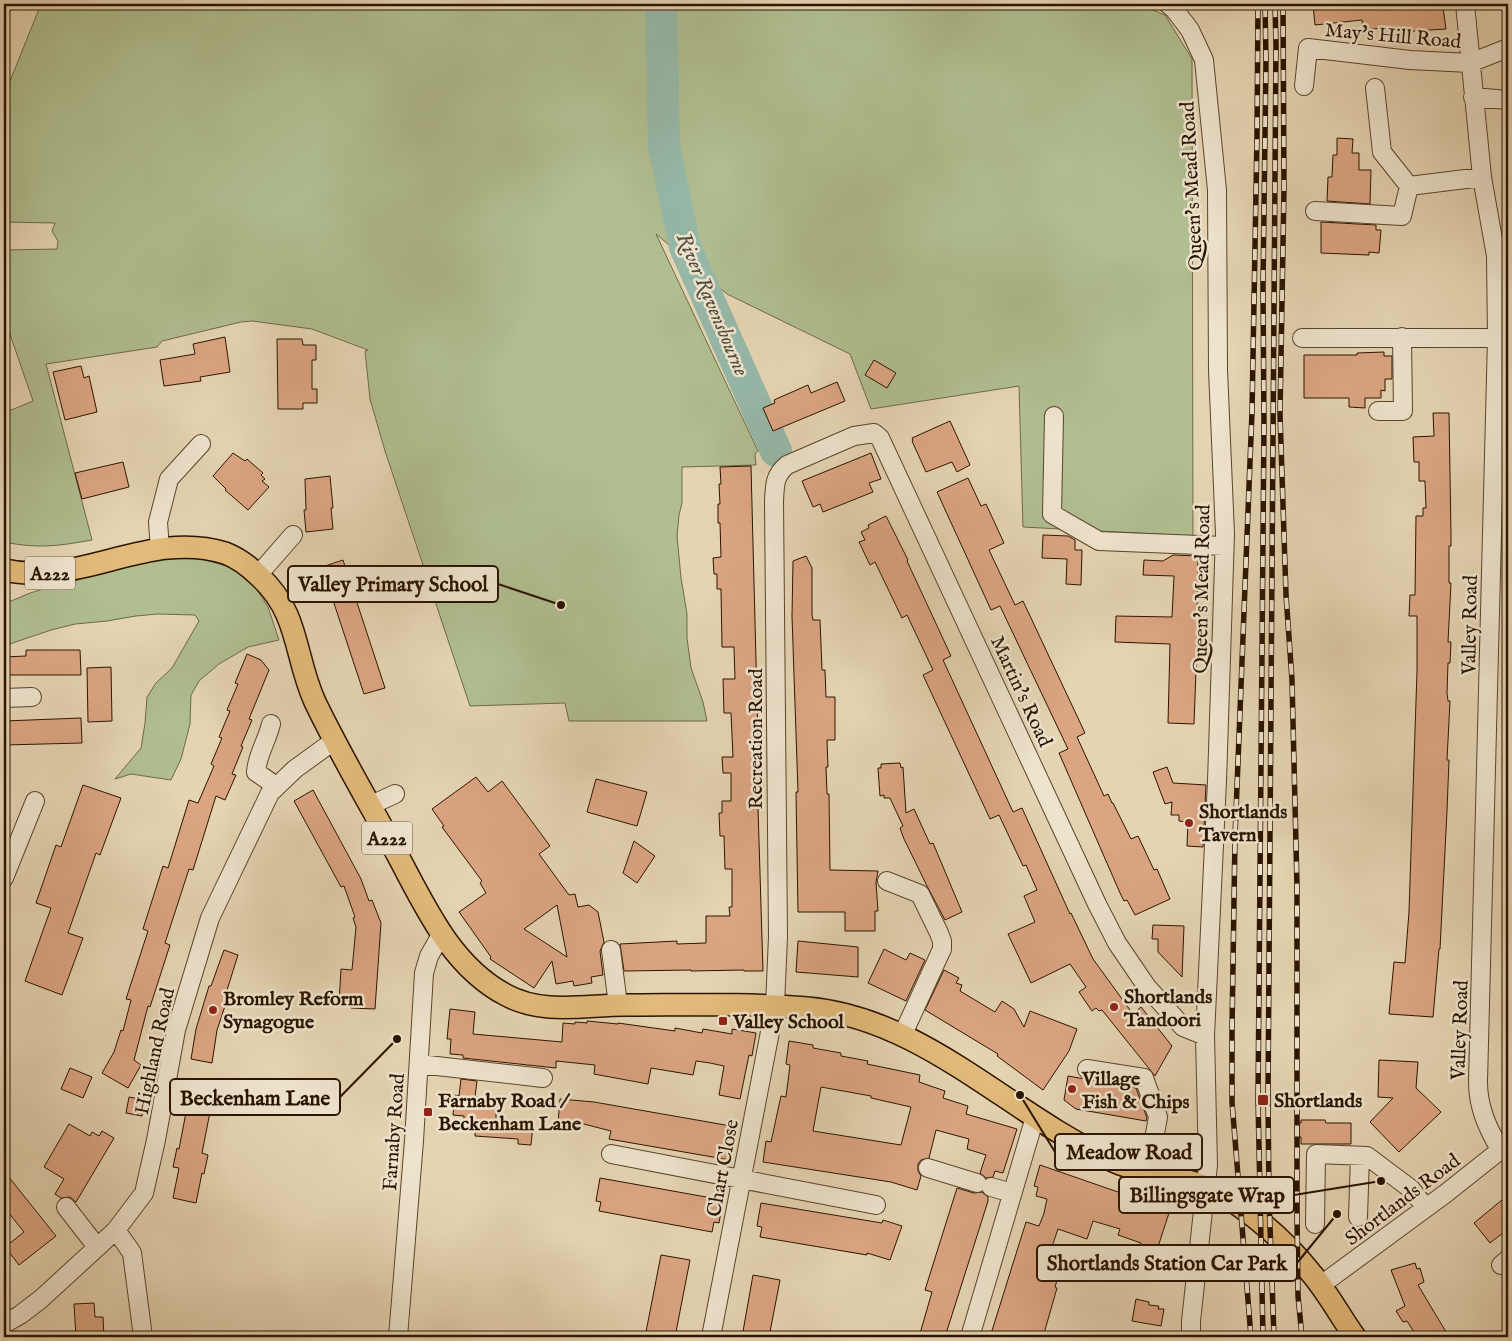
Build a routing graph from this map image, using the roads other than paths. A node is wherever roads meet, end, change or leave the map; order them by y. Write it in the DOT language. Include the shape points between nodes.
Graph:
graph roads {
  1 [pos="1168,4"];
  2 [pos="1465,4"];
  3 [pos="1508,48"];
  4 [pos="1470,63"];
  5 [pos="1304,86"];
  6 [pos="1376,88"];
  7 [pos="1473,97"];
  8 [pos="1508,100"];
  9 [pos="1482,177"];
  10 [pos="1409,186"];
  11 [pos="1315,211"];
  12 [pos="1402,337"];
  13 [pos="1302,338"];
  14 [pos="1497,338"];
  15 [pos="1378,411"];
  16 [pos="1502,412"];
  17 [pos="1054,416"];
  18 [pos="201,444"];
  19 [pos="779,472"];
  20 [pos="293,535"];
  21 [pos="1224,546"];
  22 [pos="160,549"];
  23 [pos="4,570"];
  24 [pos="258,575"];
  25 [pos="32,697"];
  26 [pos="4,698"];
  27 [pos="270,724"];
  28 [pos="335,740"];
  29 [pos="276,786"];
  30 [pos="396,794"];
  31 [pos="35,801"];
  32 [pos="369,806"];
  33 [pos="4,878"];
  34 [pos="887,881"];
  35 [pos="441,935"];
  36 [pos="611,950"];
  37 [pos="618,1005"];
  38 [pos="775,1006"];
  39 [pos="902,1036"];
  40 [pos="1205,1036"];
  41 [pos="420,1064"];
  42 [pos="1087,1068"];
  43 [pos="543,1078"];
  44 [pos="1035,1117"];
  45 [pos="1504,1148"];
  46 [pos="611,1154"];
  47 [pos="1360,1156"];
  48 [pos="928,1168"];
  49 [pos="1148,1173"];
  50 [pos="741,1178"];
  51 [pos="1206,1187"];
  52 [pos="1012,1193"];
  53 [pos="876,1205"];
  54 [pos="66,1207"];
  55 [pos="1426,1208"];
  56 [pos="1358,1217"];
  57 [pos="1315,1224"];
  58 [pos="116,1230"];
  59 [pos="97,1247"];
  60 [pos="1321,1285"];
  61 [pos="4,1324"];
  62 [pos="143,1337"];
  63 [pos="398,1337"];
  64 [pos="711,1337"];
  65 [pos="970,1337"];
  66 [pos="1191,1337"];
  67 [pos="1354,1337"];
  1 -- 21 [label="street, Queen's Mead Road" via="1190,30 1204,60 1216,190"];
  2 -- 4 [label="street, Valley Road"];
  3 -- 4 [label="street, May's Hill Road"];
  4 -- 5 [label="street, May's Hill Road" via="1410,60 1308,48"];
  4 -- 7 [label="street, Valley Road"];
  6 -- 10 [label="street" via="1382,152"];
  7 -- 8 [label="street"];
  7 -- 9 [label="street, Valley Road"];
  9 -- 10 [label="street"];
  9 -- 14 [label="street, Valley Road" via="1496,256"];
  10 -- 11 [label="street" via="1402,216"];
  12 -- 13 [label="street"];
  12 -- 14 [label="street"];
  12 -- 15 [label="street" via="1403,411"];
  14 -- 16 [label="street, Valley Road"];
  16 -- 45 [label="street, Valley Road" via="1478,1096 1487,1125"];
  17 -- 21 [label="street" via="1052,514 1098,540"];
  18 -- 22 [label="street" via="169,479 158,522"];
  19 -- 38 [label="street, Recreation Road" via="774,501 778,937"];
  19 -- 40 [label="street, Martin's Road" via="796,460 854,436 874,433 880,438 1112,934 1136,973 1175,1019 1191,1032"];
  20 -- 24 [label="street"];
  21 -- 40 [label="street, Queen's Mead Road"];
  22 -- 23 [label="main road, A222" via="54,573"];
  22 -- 24 [label="main road, A222" via="188,547 224,553"];
  24 -- 28 [label="main road, A222" via="288,614 306,680"];
  25 -- 26 [label="street"];
  27 -- 29 [label="street" via="256,772"];
  28 -- 29 [label="street, Highland Road"];
  28 -- 32 [label="main road, A222"];
  29 -- 58 [label="street, Highland Road" via="210,918 176,1030 144,1193"];
  30 -- 32 [label="street"];
  31 -- 33 [label="street"];
  32 -- 35 [label="main road, A222"];
  34 -- 39 [label="street" via="920,894 942,941 942,950"];
  35 -- 37 [label="main road, A222" via="482,978 520,1001 558,1008"];
  35 -- 41 [label="street, Farnaby Road" via="425,967"];
  36 -- 37 [label="street"];
  37 -- 38 [label="main road, A222"];
  38 -- 39 [label="main road, A222" via="834,1011"];
  38 -- 50 [label="street, Chart Close"];
  39 -- 44 [label="main road, A222" via="937,1054"];
  40 -- 51 [label="street, Queen's Mead Road"];
  41 -- 43 [label="street"];
  41 -- 63 [label="street, Farnaby Road"];
  42 -- 49 [label="street" via="1144,1078 1158,1117"];
  44 -- 49 [label="main road, A222" via="1087,1149"];
  44 -- 52 [label="street"];
  45 -- 55 [label="street, Shortlands Road"];
  46 -- 50 [label="street"];
  47 -- 55 [label="street" via="1367,1156 1411,1189"];
  47 -- 56 [label="street"];
  47 -- 57 [label="street" via="1316,1154"];
  48 -- 52 [label="street"];
  49 -- 51 [label="main road, A222"];
  50 -- 53 [label="street"];
  50 -- 64 [label="street, Chart Close"];
  51 -- 60 [label="main road, A222" via="1225,1196 1280,1240"];
  51 -- 66 [label="street, Queen's Mead Road"];
  52 -- 65 [label="street"];
  54 -- 59 [label="street"];
  55 -- 60 [label="street, Shortlands Road"];
  58 -- 59 [label="street, Highland Road"];
  58 -- 62 [label="street" via="132,1253"];
  59 -- 61 [label="street, Highland Road" via="40,1299"];
  60 -- 67 [label="main road, A222"];
}
